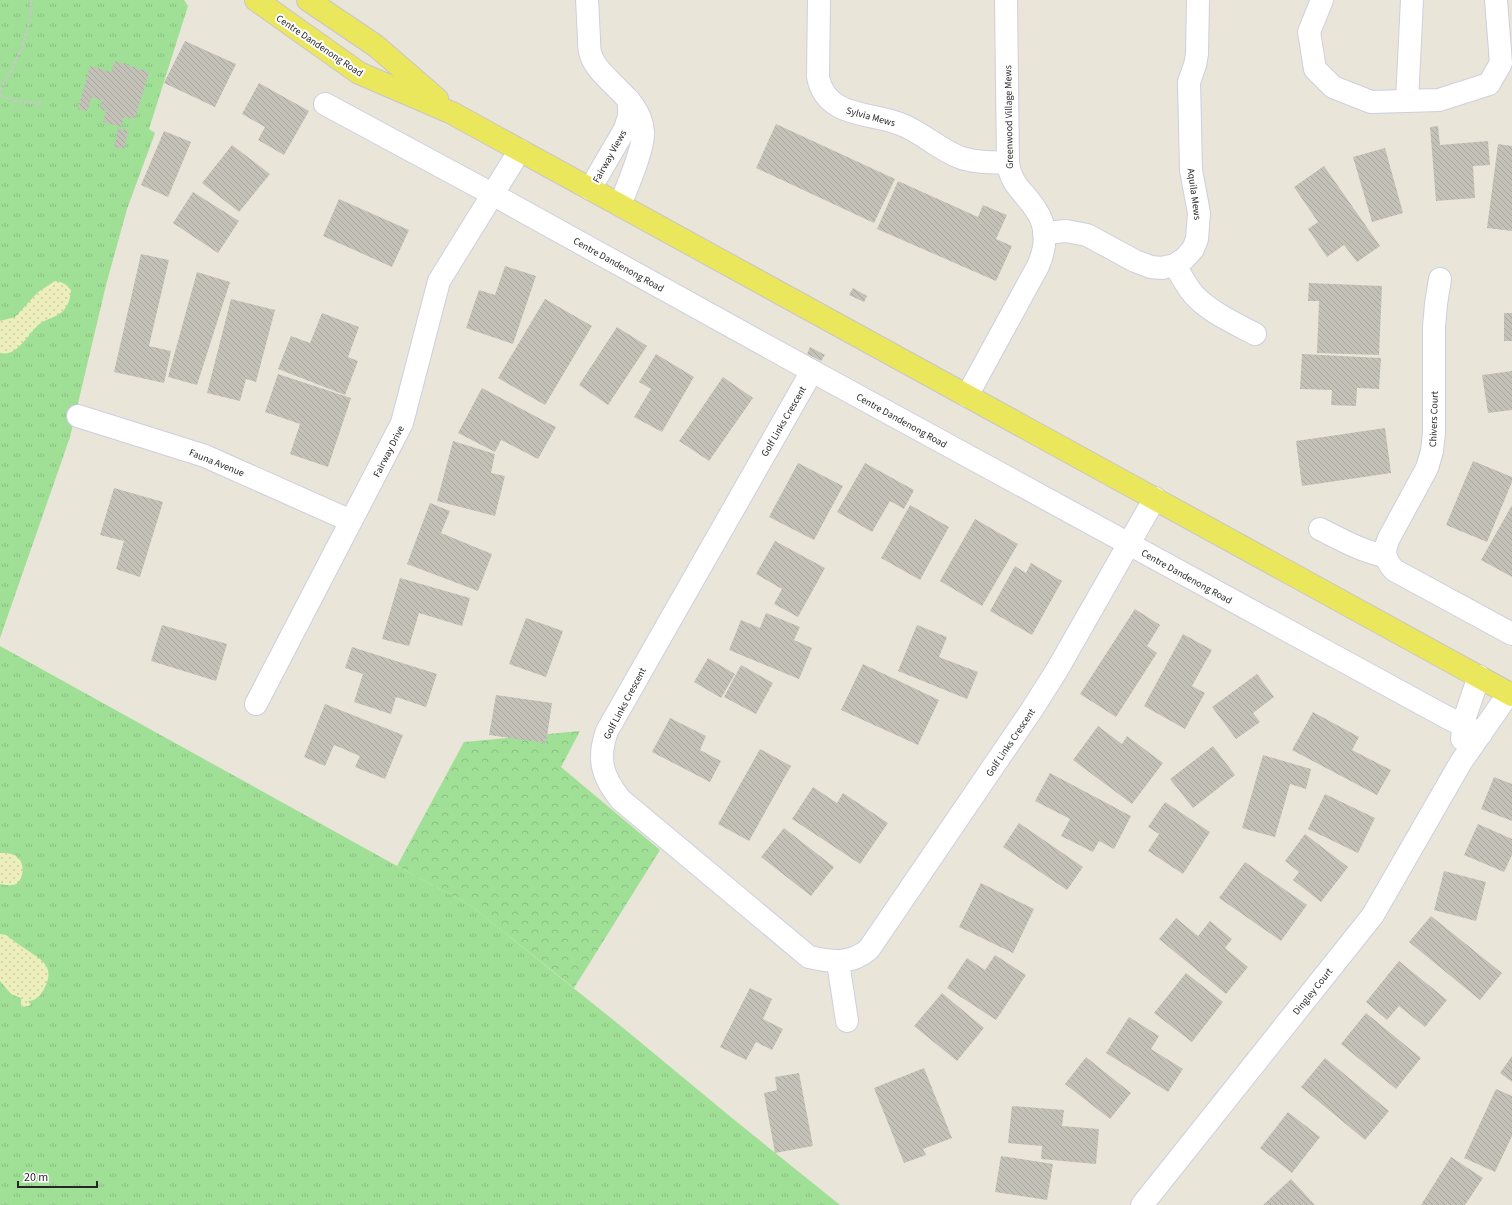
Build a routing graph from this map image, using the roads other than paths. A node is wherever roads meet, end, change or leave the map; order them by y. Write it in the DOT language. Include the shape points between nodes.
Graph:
graph roads {
  1 [pos="256,0"];
  2 [pos="308,0"];
  3 [pos="587,0"];
  4 [pos="819,0"];
  5 [pos="1006,0"];
  6 [pos="1198,0"];
  7 [pos="1322,0"];
  8 [pos="1412,0"];
  9 [pos="1496,0"];
  10 [pos="629,100"];
  11 [pos="1407,101"];
  12 [pos="325,104"];
  13 [pos="452,113"];
  14 [pos="520,150"];
  15 [pos="1008,163"];
  16 [pos="590,189"];
  17 [pos="492,194"];
  18 [pos="620,205"];
  19 [pos="1044,233"];
  20 [pos="1175,265"];
  21 [pos="1440,278"];
  22 [pos="1255,334"];
  23 [pos="812,370"];
  24 [pos="967,396"];
  25 [pos="78,416"];
  26 [pos="1154,498"];
  27 [pos="351,522"];
  28 [pos="1320,529"];
  29 [pos="1128,544"];
  30 [pos="1390,563"];
  31 [pos="1512,634"];
  32 [pos="1479,676"];
  33 [pos="1510,694"];
  34 [pos="256,704"];
  35 [pos="1472,730"];
  36 [pos="838,962"];
  37 [pos="847,1021"];
  38 [pos="1142,1205"];
  1 -- 13 [label="main road, Centre Dandenong Road" via="359,73"];
  2 -- 13 [label="main road, Centre Dandenong Road" via="376,46"];
  3 -- 10 [label="street, Fairway Views" via="590,52 602,71"];
  4 -- 15 [label="street, Sylvia Mews" via="818,77 820,87 831,101 852,113 900,124 919,132 958,157 971,161"];
  5 -- 15 [label="street, Greenwood Village Mews"];
  6 -- 20 [label="street, Aquila Mews" via="1197,54 1189,82 1191,170 1199,225 1193,249"];
  7 -- 11 [label="street" via="1309,32 1315,69 1333,87 1371,102"];
  8 -- 11 [label="street"];
  9 -- 11 [label="street" via="1501,63 1489,84 1439,100"];
  10 -- 16 [label="street, Fairway Views" via="629,116 625,129"];
  10 -- 18 [label="street, Fairway Views" via="641,119 644,132 642,145"];
  12 -- 17 [label="street, Centre Dandenong Road"];
  13 -- 14 [label="main road, Centre Dandenong Road"];
  14 -- 16 [label="main road, Centre Dandenong Road"];
  14 -- 17 [label="street, Fairway Drive"];
  15 -- 19 [label="street, Greenwood Village Mews" via="1009,173 1014,182 1042,221"];
  16 -- 18 [label="main road, Centre Dandenong Road"];
  17 -- 23 [label="street, Centre Dandenong Road"];
  17 -- 27 [label="street, Fairway Drive" via="439,281 402,423"];
  18 -- 24 [label="main road, Centre Dandenong Road"];
  19 -- 20 [label="street" via="1066,231 1087,235 1151,267"];
  19 -- 24 [label="street, Greenwood Village Mews" via="1043,254 1038,266"];
  20 -- 22 [label="street" via="1198,299 1212,311"];
  21 -- 30 [label="street, Chivers Court" via="1434,327 1432,451 1427,468 1385,548"];
  23 -- 29 [label="street, Centre Dandenong Road"];
  23 -- 36 [label="street, Golf Links Crescent" via="607,731 602,749 602,763 611,787 621,800 809,957"];
  24 -- 26 [label="main road, Centre Dandenong Road"];
  25 -- 27 [label="street, Fauna Avenue" via="205,456"];
  26 -- 29 [label="street, Golf Links Crescent"];
  26 -- 32 [label="main road, Centre Dandenong Road"];
  27 -- 34 [label="street, Fairway Drive"];
  28 -- 30 [label="street"];
  29 -- 35 [label="street, Centre Dandenong Road"];
  29 -- 36 [label="street, Golf Links Crescent" via="1046,688 869,949 862,955"];
  30 -- 31 [label="street"];
  32 -- 33 [label="main road, Centre Dandenong Road"];
  32 -- 35 [label="street, Dingley Court" via="1467,707"];
  33 -- 35 [label="street, Dingley Court"];
  35 -- 38 [label="street, Dingley Court" via="1461,762 1373,915"];
  36 -- 37 [label="street"];
}
